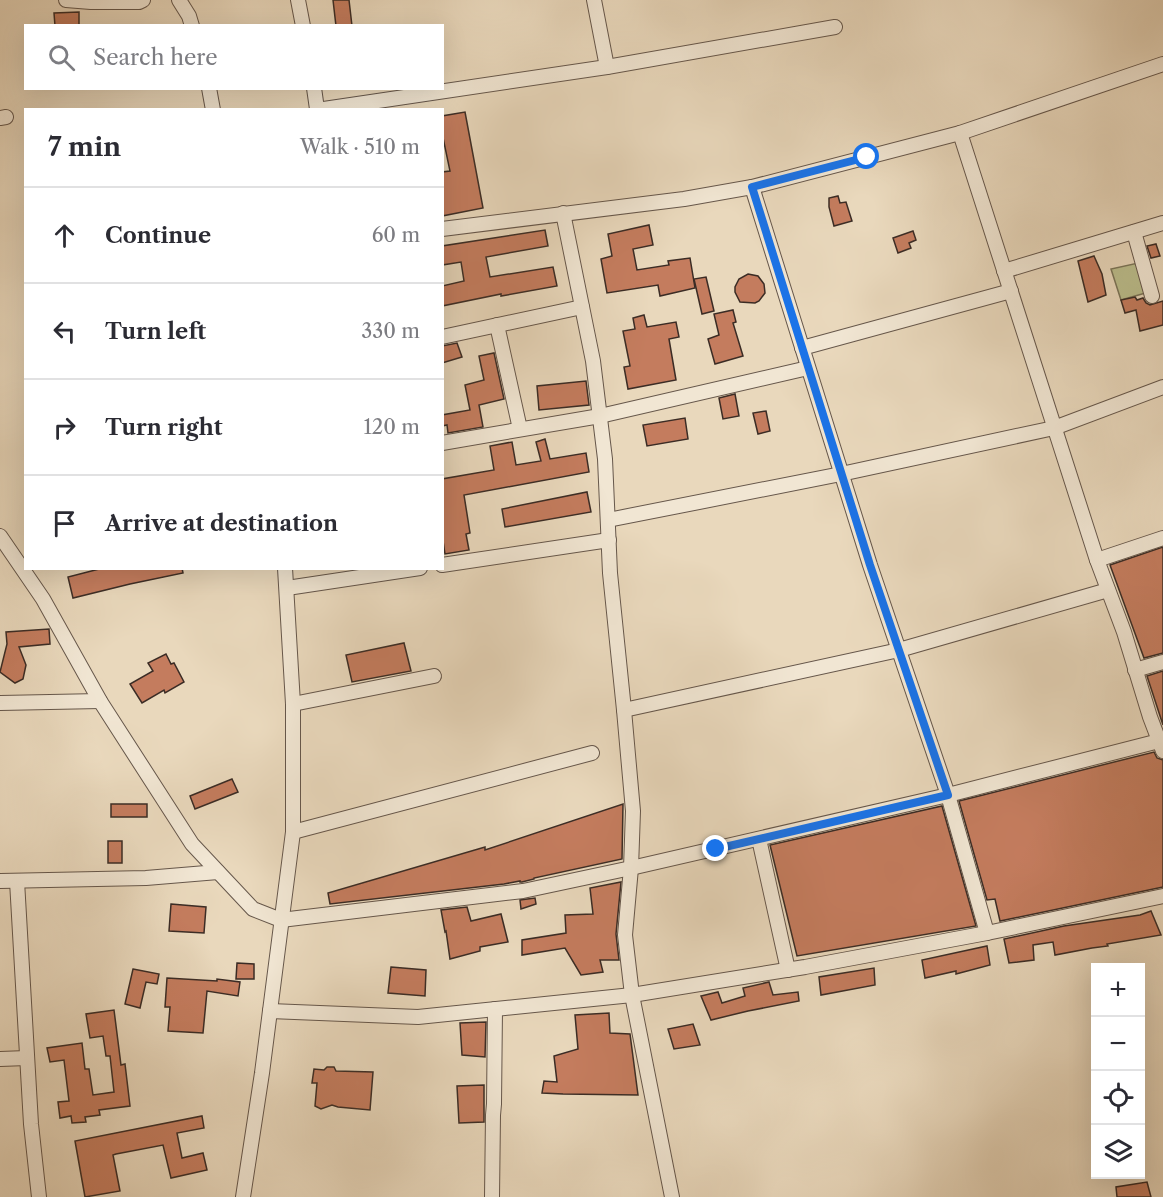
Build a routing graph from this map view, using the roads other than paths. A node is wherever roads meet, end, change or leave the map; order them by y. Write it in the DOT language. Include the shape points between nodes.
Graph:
graph roads {
  1 [pos="66,0"];
  2 [pos="143,0"];
  3 [pos="179,0"];
  4 [pos="298,0"];
  5 [pos="594,0"];
  6 [pos="191,24"];
  7 [pos="303,24"];
  8 [pos="836,27"];
  9 [pos="1163,64"];
  10 [pos="607,67"];
  11 [pos="209,90"];
  12 [pos="314,90"];
  13 [pos="213,108"];
  14 [pos="317,108"];
  15 [pos="330,108"];
  16 [pos="960,133"];
  17 [pos="752,187"];
  18 [pos="563,213"];
  19 [pos="1163,223"];
  20 [pos="444,229"];
  21 [pos="1134,232"];
  22 [pos="1004,271"];
  23 [pos="1011,291"];
  24 [pos="1152,296"];
  25 [pos="582,307"];
  26 [pos="497,325"];
  27 [pos="444,337"];
  28 [pos="802,348"];
  29 [pos="808,368"];
  30 [pos="1163,387"];
  31 [pos="600,416"];
  32 [pos="1054,428"];
  33 [pos="520,429"];
  34 [pos="444,443"];
  35 [pos="841,474"];
  36 [pos="608,520"];
  37 [pos="1163,538"];
  38 [pos="609,540"];
  39 [pos="2,541"];
  40 [pos="1097,560"];
  41 [pos="444,565"];
  42 [pos="285,570"];
  43 [pos="407,570"];
  44 [pos="287,588"];
  45 [pos="1108,590"];
  46 [pos="899,650"];
  47 [pos="1163,662"];
  48 [pos="1135,670"];
  49 [pos="434,676"];
  50 [pos="100,701"];
  51 [pos="0,703"];
  52 [pos="293,704"];
  53 [pos="624,710"];
  54 [pos="1161,746"];
  55 [pos="592,753"];
  56 [pos="948,795"];
  57 [pos="293,832"];
  58 [pos="759,839"];
  59 [pos="631,868"];
  60 [pos="218,872"];
  61 [pos="0,881"];
  62 [pos="17,881"];
  63 [pos="1163,896"];
  64 [pos="281,920"];
  65 [pos="987,933"];
  66 [pos="788,970"];
  67 [pos="632,995"];
  68 [pos="495,1009"];
  69 [pos="270,1011"];
  70 [pos="27,1058"];
  71 [pos="0,1059"];
  72 [pos="39,1197"];
  73 [pos="243,1197"];
  74 [pos="492,1197"];
  75 [pos="672,1197"];
  1 -- 2 [label="street"];
  3 -- 6 [label="street"];
  4 -- 7 [label="street"];
  5 -- 10 [label="street"];
  8 -- 10 [label="street"];
  9 -- 16 [label="street"];
  10 -- 15 [label="street"];
  11 -- 13 [label="street"];
  12 -- 14 [label="street"];
  16 -- 17 [label="street"];
  16 -- 22 [label="street"];
  17 -- 18 [label="street"];
  17 -- 28 [label="street"];
  18 -- 20 [label="street"];
  18 -- 25 [label="street"];
  19 -- 21 [label="street"];
  21 -- 22 [label="street"];
  21 -- 24 [label="street"];
  22 -- 23 [label="street"];
  23 -- 28 [label="street"];
  23 -- 32 [label="street"];
  25 -- 26 [label="street"];
  25 -- 31 [label="street"];
  26 -- 27 [label="street"];
  26 -- 33 [label="street"];
  28 -- 29 [label="street"];
  29 -- 31 [label="street"];
  29 -- 35 [label="street"];
  30 -- 32 [label="street"];
  31 -- 33 [label="street"];
  31 -- 36 [label="street"];
  32 -- 35 [label="street"];
  32 -- 40 [label="street"];
  33 -- 34 [label="street"];
  35 -- 36 [label="street"];
  35 -- 46 [label="street"];
  36 -- 38 [label="street"];
  37 -- 40 [label="street"];
  38 -- 41 [label="street"];
  38 -- 53 [label="street"];
  39 -- 50 [label="street" via="43,599"];
  40 -- 45 [label="street"];
  42 -- 44 [label="street"];
  43 -- 44 [label="street"];
  44 -- 52 [label="street"];
  45 -- 46 [label="street"];
  45 -- 48 [label="street"];
  46 -- 53 [label="street"];
  46 -- 56 [label="street"];
  47 -- 48 [label="street"];
  48 -- 54 [label="street"];
  49 -- 52 [label="street"];
  50 -- 51 [label="street"];
  50 -- 60 [label="street" via="192,844"];
  52 -- 57 [label="street"];
  53 -- 59 [label="street" via="633,811"];
  54 -- 56 [label="street"];
  55 -- 57 [label="street"];
  56 -- 58 [label="street"];
  56 -- 65 [label="street"];
  57 -- 64 [label="street"];
  58 -- 59 [label="street"];
  58 -- 66 [label="street"];
  59 -- 64 [label="street" via="523,891"];
  59 -- 67 [label="street" via="626,935"];
  60 -- 62 [label="street"];
  60 -- 64 [label="street" via="253,909"];
  61 -- 62 [label="street"];
  62 -- 70 [label="street"];
  63 -- 65 [label="street"];
  64 -- 69 [label="street"];
  65 -- 66 [label="street"];
  66 -- 67 [label="street"];
  67 -- 68 [label="street"];
  67 -- 75 [label="street"];
  68 -- 69 [label="street" via="418,1017"];
  68 -- 74 [label="street"];
  69 -- 73 [label="street"];
  70 -- 71 [label="street"];
  70 -- 72 [label="street"];
}
